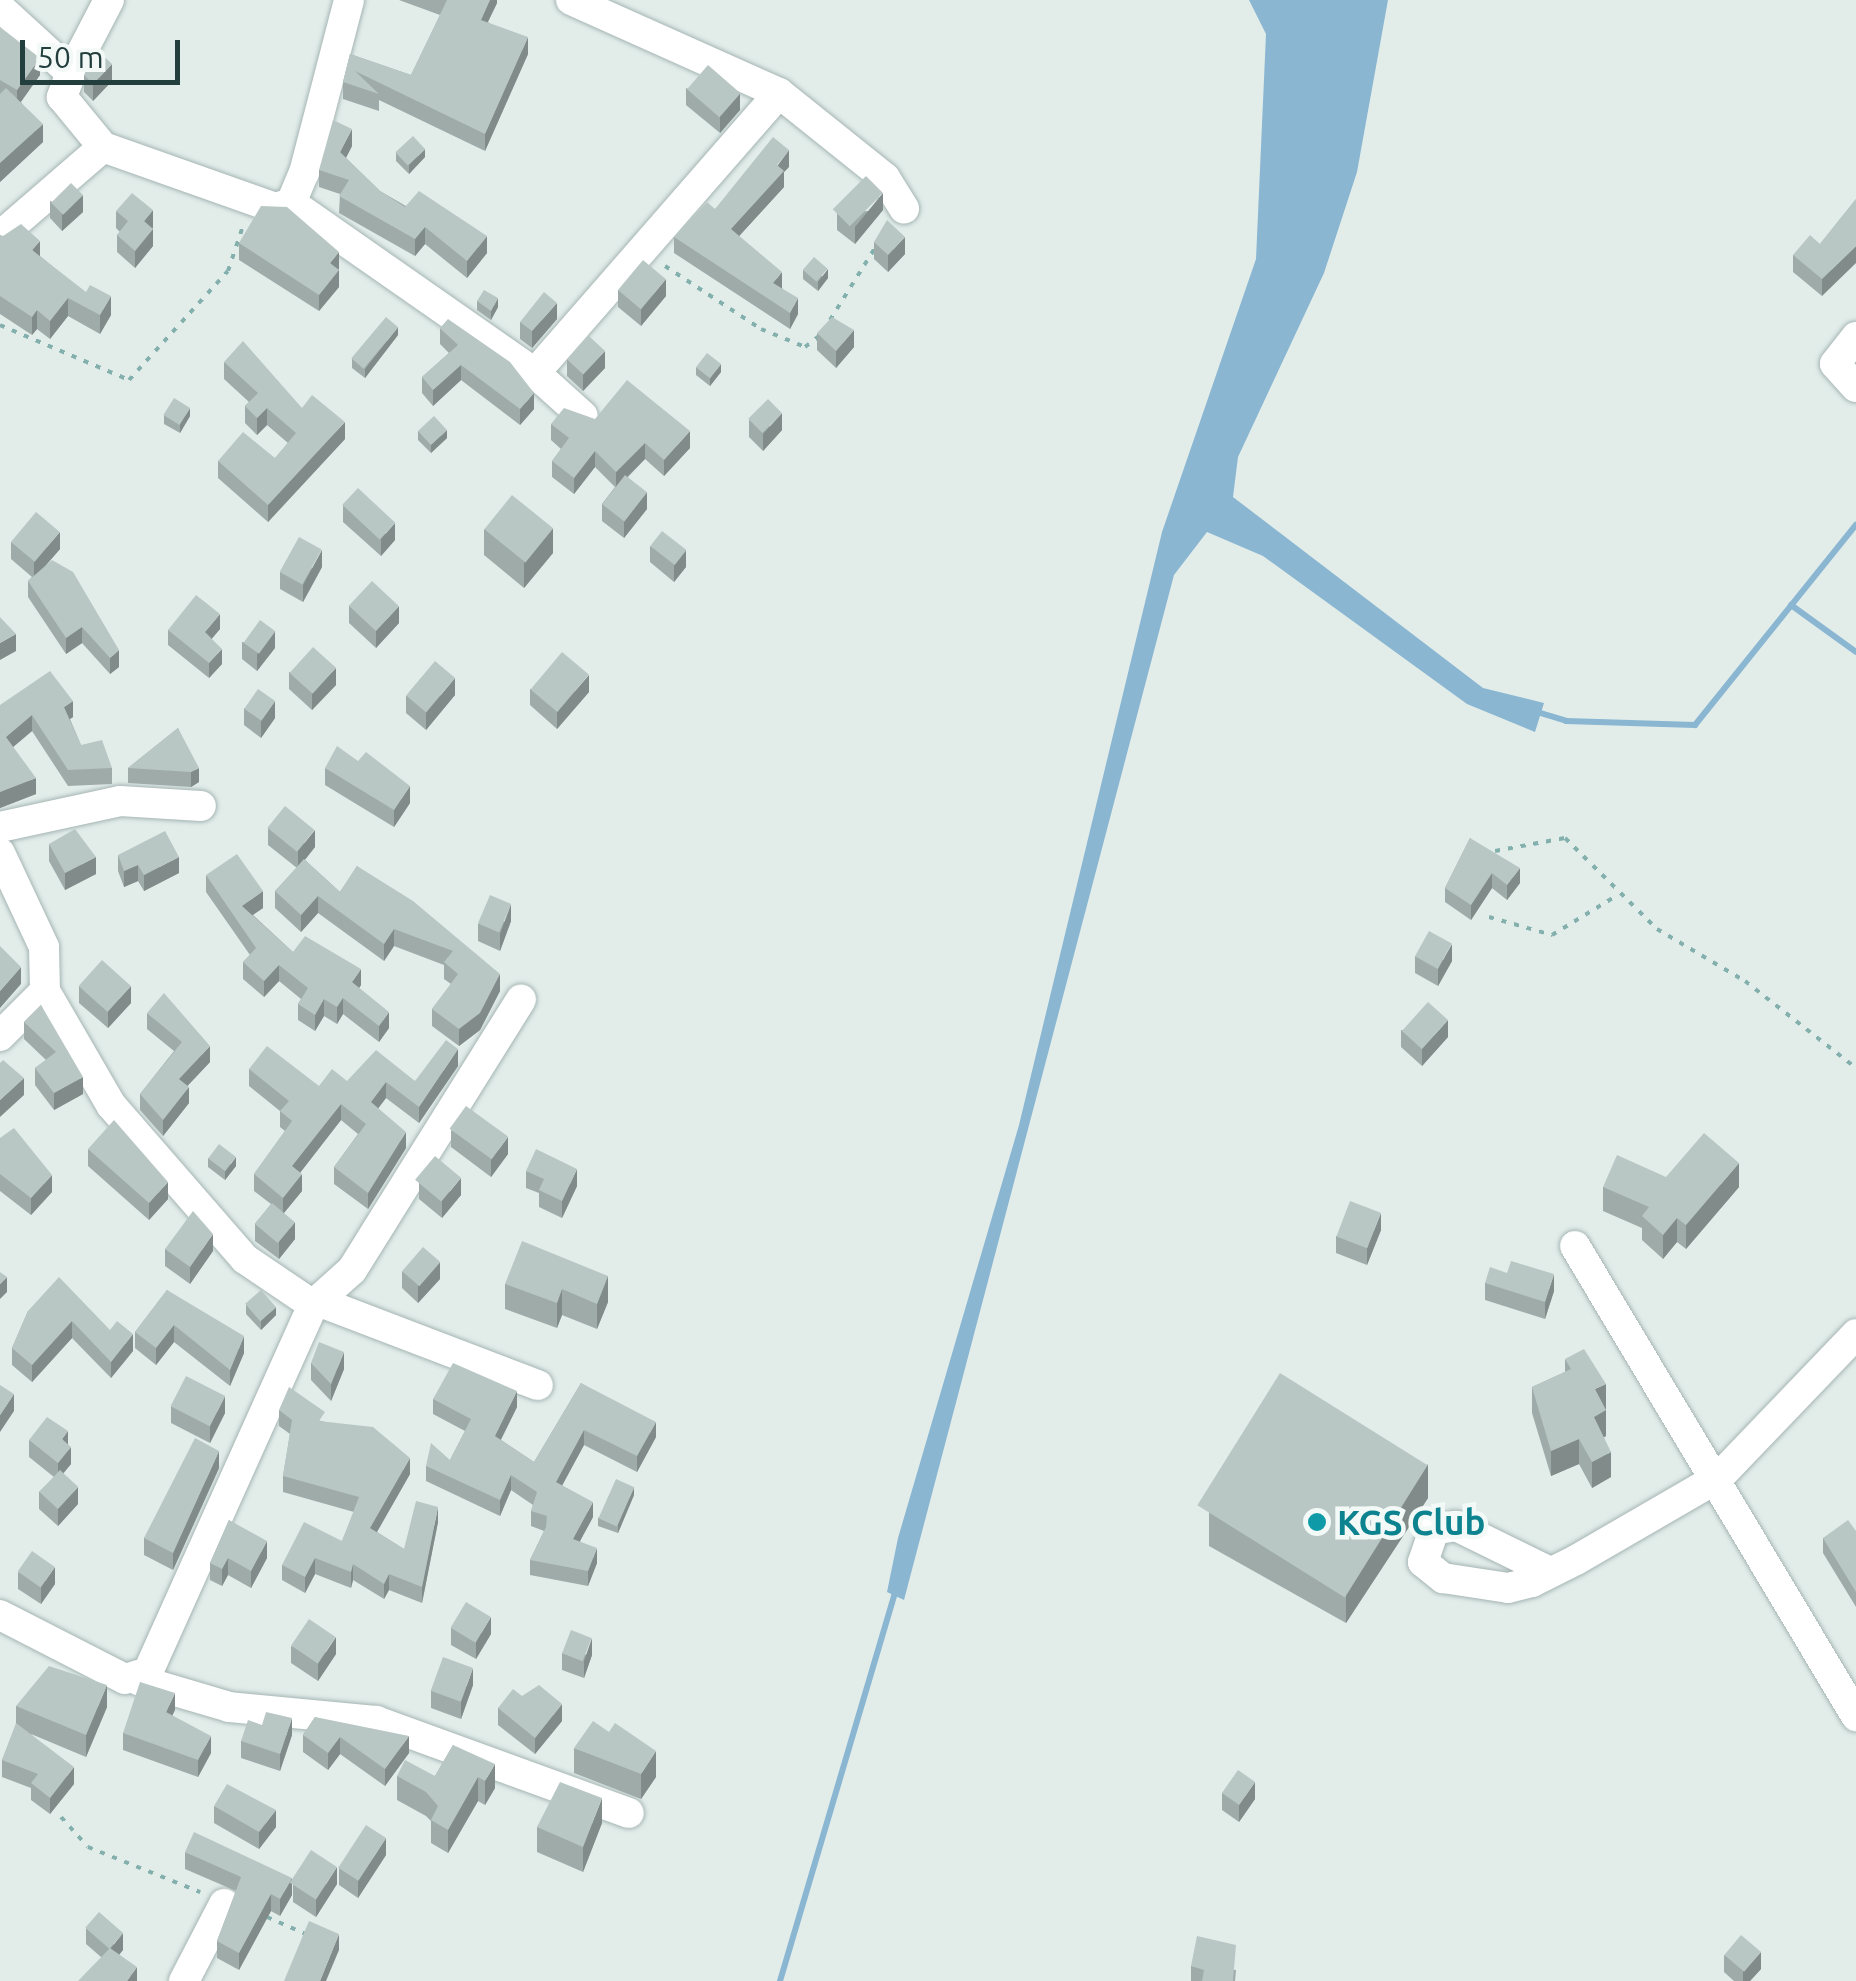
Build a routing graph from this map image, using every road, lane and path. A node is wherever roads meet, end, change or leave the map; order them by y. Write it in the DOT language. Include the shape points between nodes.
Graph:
graph roads {
  1 [pos="109,0"];
  2 [pos="349,0"];
  3 [pos="570,0"];
  4 [pos="7,6"];
  5 [pos="621,11"];
  6 [pos="71,73"];
  7 [pos="780,93"];
  8 [pos="103,147"];
  9 [pos="291,204"];
  10 [pos="250,205"];
  11 [pos="904,208"];
  12 [pos="0,236"];
  13 [pos="641,251"];
  14 [pos="0,325"];
  15 [pos="1856,337"];
  16 [pos="535,373"];
  17 [pos="1856,387"];
  18 [pos="583,416"];
  19 [pos="201,806"];
  20 [pos="0,826"];
  21 [pos="0,852"];
  22 [pos="1495,852"];
  23 [pos="1616,896"];
  24 [pos="1489,917"];
  25 [pos="45,991"];
  26 [pos="521,1000"];
  27 [pos="0,1036"];
  28 [pos="1856,1068"];
  29 [pos="1575,1246"];
  30 [pos="318,1304"];
  31 [pos="1856,1334"];
  32 [pos="538,1385"];
  33 [pos="1719,1477"];
  34 [pos="1550,1572"];
  35 [pos="0,1615"];
  36 [pos="131,1677"];
  37 [pos="1856,1716"];
  38 [pos="629,1813"];
  39 [pos="61,1817"];
  40 [pos="120,1860"];
  41 [pos="224,1904"];
  42 [pos="184,1981"];
  1 -- 6 [label="street"];
  2 -- 9 [label="street"];
  3 -- 5 [label="street"];
  4 -- 6 [label="street"];
  5 -- 7 [label="street"];
  6 -- 8 [label="street" via="62,97"];
  7 -- 11 [label="street" via="885,178"];
  7 -- 13 [label="street"];
  8 -- 10 [label="street"];
  8 -- 12 [label="street"];
  9 -- 10 [label="street"];
  9 -- 16 [label="street"];
  10 -- 14 [label="path" via="228,271 129,380"];
  11 -- 13 [label="path" via="805,347"];
  13 -- 16 [label="street"];
  15 -- 17 [label="street" via="1836,364"];
  16 -- 18 [label="street"];
  19 -- 20 [label="street" via="120,801"];
  21 -- 25 [label="street" via="44,947"];
  22 -- 23 [label="path" via="1566,838"];
  23 -- 24 [label="path" via="1552,935"];
  23 -- 28 [label="path"];
  25 -- 27 [label="street"];
  25 -- 30 [label="street" via="111,1105 245,1259"];
  26 -- 30 [label="street" via="502,1042 474,1069 352,1270"];
  29 -- 33 [label="street"];
  30 -- 32 [label="street"];
  30 -- 36 [label="street" via="234,1467 167,1637 148,1672"];
  31 -- 33 [label="street"];
  33 -- 34 [label="street"];
  33 -- 37 [label="street"];
  35 -- 36 [label="street"];
  36 -- 38 [label="street" via="229,1707 376,1722"];
  39 -- 40 [label="path" via="88,1847"];
  41 -- 42 [label="street"];
}
